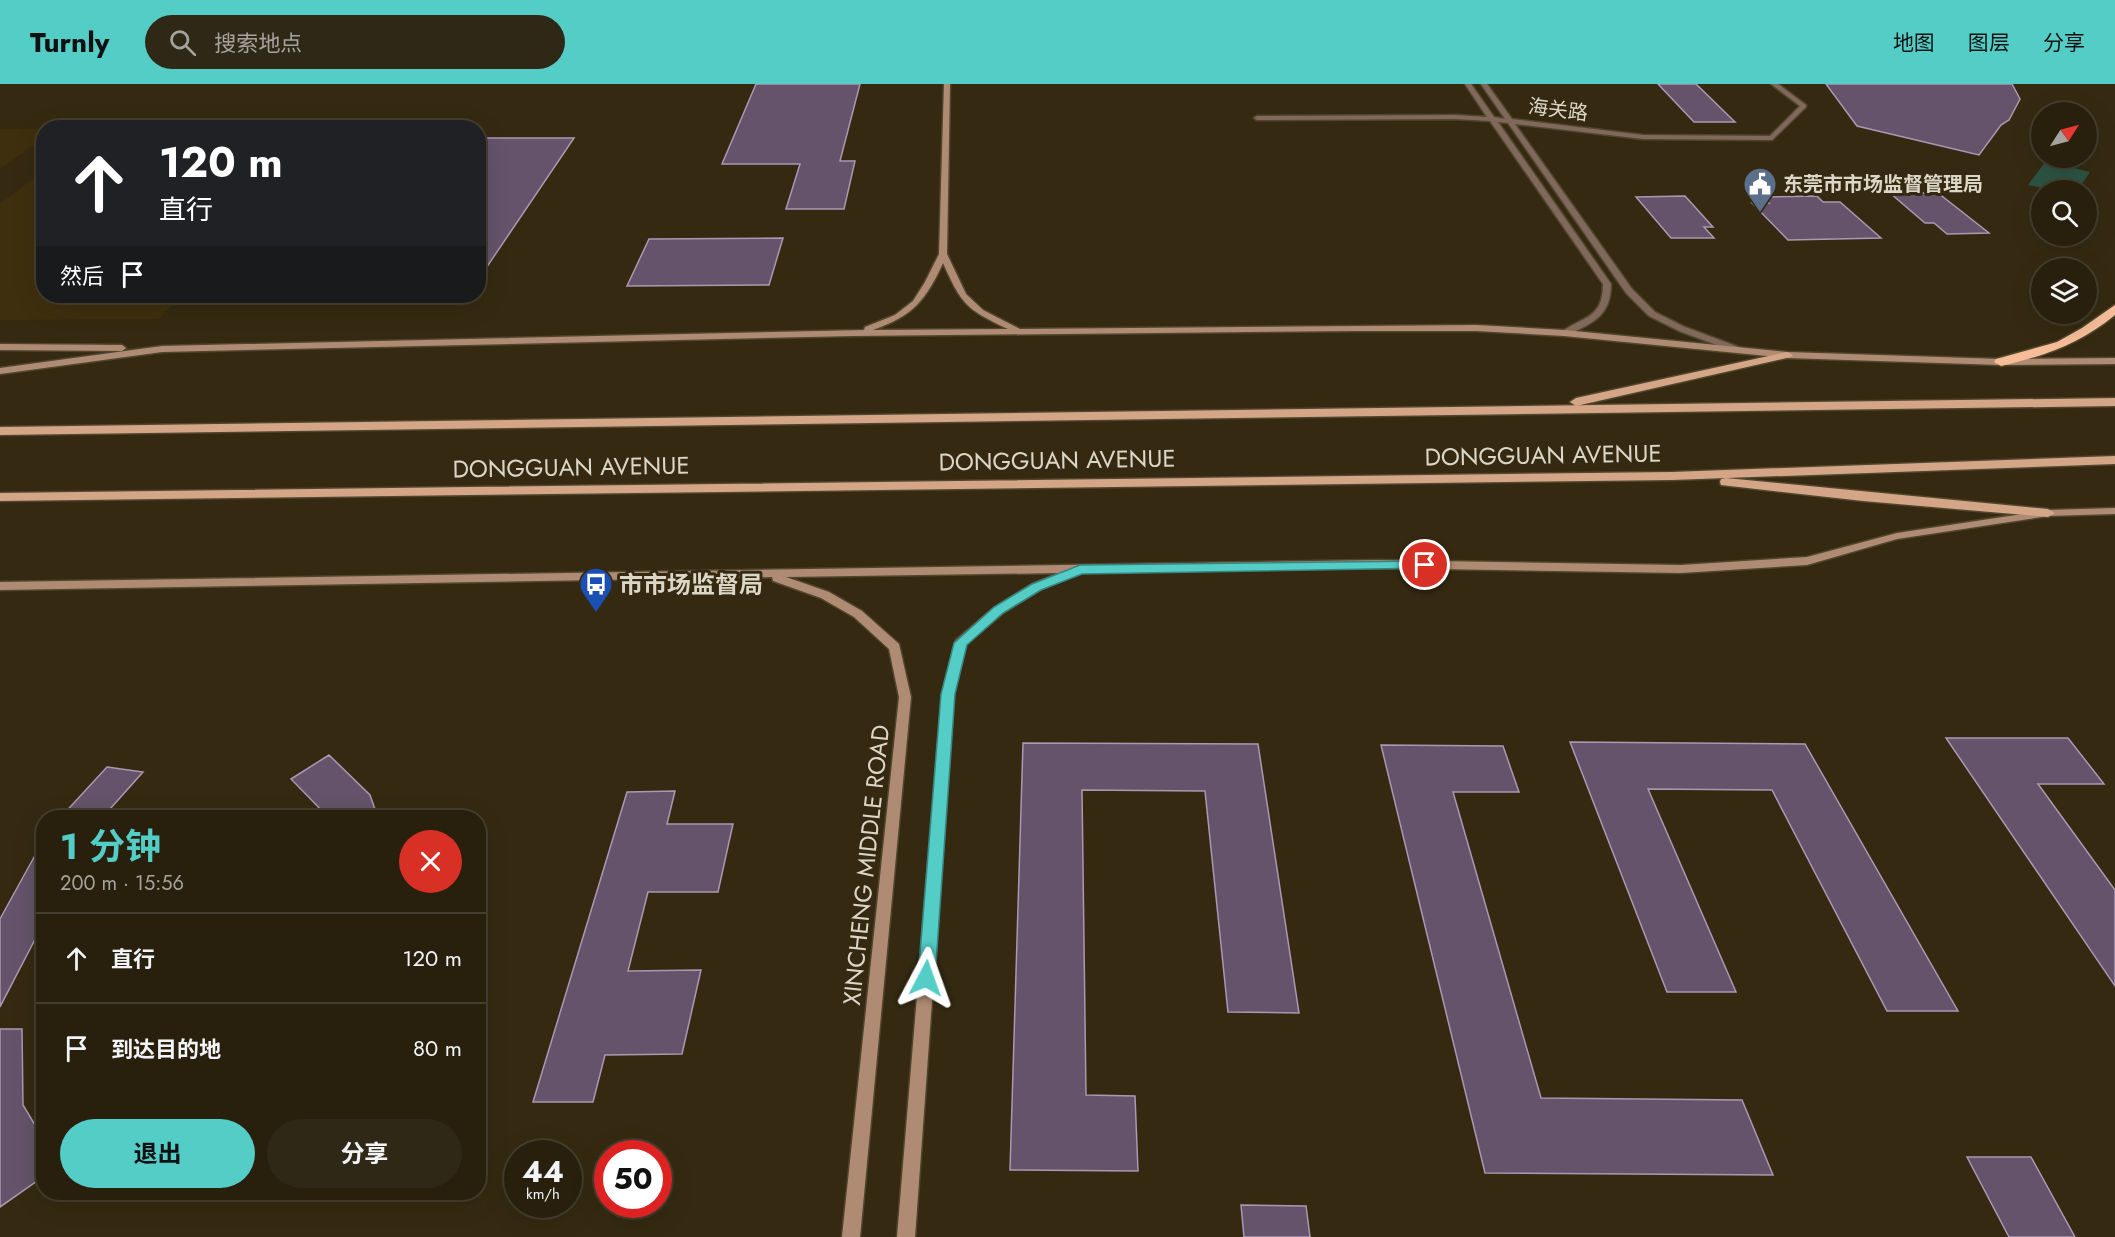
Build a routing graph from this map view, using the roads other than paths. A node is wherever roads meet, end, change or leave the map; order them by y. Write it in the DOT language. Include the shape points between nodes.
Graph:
graph roads {
  1 [pos="947,84"];
  2 [pos="1468,84"];
  3 [pos="1484,84"];
  4 [pos="1774,84"];
  5 [pos="1257,118"];
  6 [pos="1492,119"];
  7 [pos="1510,121"];
  8 [pos="943,254"];
  9 [pos="2115,309"];
  10 [pos="1020,332"];
  11 [pos="854,333"];
  12 [pos="1564,333"];
  13 [pos="0,347"];
  14 [pos="162,349"];
  15 [pos="1743,351"];
  16 [pos="1787,355"];
  17 [pos="2115,361"];
  18 [pos="2001,362"];
  19 [pos="0,371"];
  20 [pos="2115,402"];
  21 [pos="1546,409"];
  22 [pos="0,431"];
  23 [pos="2115,460"];
  24 [pos="1672,476"];
  25 [pos="0,497"];
  26 [pos="2115,511"];
  27 [pos="2048,513"];
  28 [pos="1080,569"];
  29 [pos="767,575"];
  30 [pos="0,586"];
  31 [pos="850,1237"];
  32 [pos="906,1237"];
  1 -- 8 [label="main road"];
  2 -- 6 [label="street"];
  3 -- 7 [label="street"];
  4 -- 7 [label="street, 海关路" via="1804,106 1772,138 1643,137"];
  5 -- 6 [label="street, 海关路"];
  6 -- 7 [label="street, 海关路"];
  6 -- 12 [label="street" via="1607,284 1608,298 1603,309 1588,322"];
  7 -- 15 [label="street" via="1629,291 1652,314"];
  8 -- 10 [label="main road" via="962,295 980,312"];
  8 -- 11 [label="main road" via="922,298 906,314"];
  9 -- 18 [label="highway" via="2084,335 2053,350"];
  10 -- 11 [label="main road"];
  10 -- 12 [label="main road" via="1476,328"];
  11 -- 14 [label="main road"];
  12 -- 15 [label="main road"];
  13 -- 14 [label="main road"];
  14 -- 19 [label="main road"];
  15 -- 16 [label="main road"];
  16 -- 18 [label="main road"];
  16 -- 21 [label="main road"];
  17 -- 18 [label="main road"];
  20 -- 21 [label="main road, DONGGUAN AVENUE"];
  21 -- 22 [label="main road, DONGGUAN AVENUE"];
  23 -- 24 [label="main road, DONGGUAN AVENUE"];
  24 -- 25 [label="main road, DONGGUAN AVENUE"];
  24 -- 27 [label="main road"];
  26 -- 27 [label="main road"];
  27 -- 28 [label="main road" via="1897,536 1807,561 1681,569 1378,564"];
  28 -- 29 [label="main road"];
  28 -- 32 [label="main road" via="1036,587 999,610 960,643 948,694"];
  29 -- 30 [label="main road"];
  29 -- 31 [label="main road, XINCHENG MIDDLE ROAD" via="825,595 858,614 895,647 905,697"];
}
